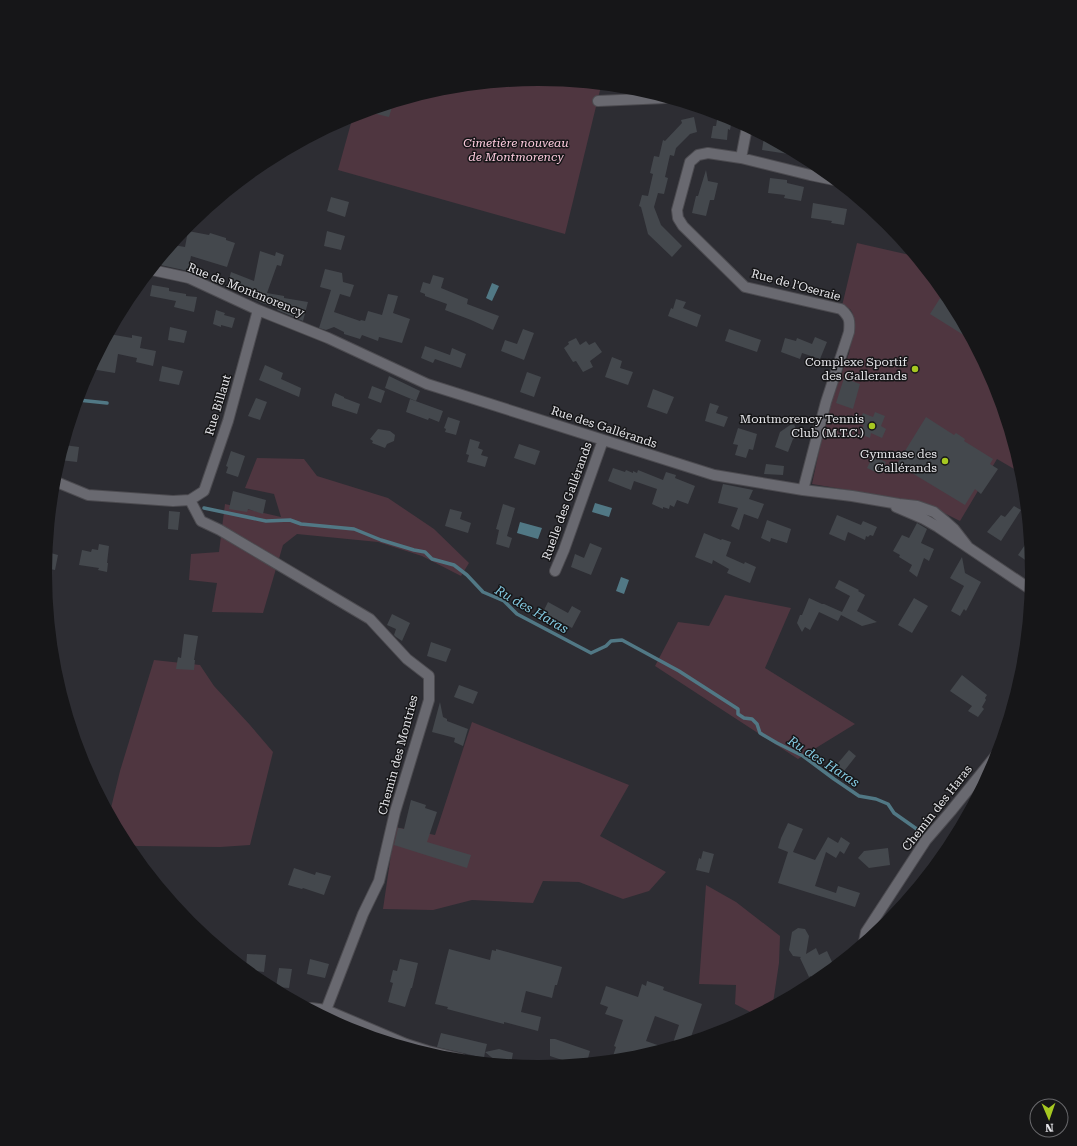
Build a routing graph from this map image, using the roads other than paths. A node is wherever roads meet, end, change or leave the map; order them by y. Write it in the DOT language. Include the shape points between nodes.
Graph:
graph roads {
  1 [pos="646,99"];
  2 [pos="598,101"];
  3 [pos="746,133"];
  4 [pos="741,158"];
  5 [pos="821,177"];
  6 [pos="158,271"];
  7 [pos="258,310"];
  8 [pos="328,338"];
  9 [pos="603,440"];
  10 [pos="60,484"];
  11 [pos="803,490"];
  12 [pos="190,500"];
  13 [pos="555,571"];
  14 [pos="1025,585"];
  15 [pos="982,773"];
  16 [pos="873,926"];
  17 [pos="326,1010"];
  18 [pos="383,1034"];
  1 -- 2 [label="street"];
  3 -- 4 [label="street"];
  4 -- 5 [label="street, Rue de l'Oseraie"];
  4 -- 11 [label="street, Rue de l'Oseraie" via="708,153 698,155 690,162 677,210 683,226 745,287 841,309 848,315 850,323"];
  6 -- 7 [label="street, Rue de Montmorency" via="189,278"];
  7 -- 8 [label="street, Rue de Montmorency"];
  7 -- 12 [label="street, Rue Billaut" via="228,421 204,492"];
  8 -- 9 [label="street, Rue des Gallérands" via="427,384"];
  9 -- 11 [label="street, Rue des Gallérands" via="714,475"];
  9 -- 13 [label="street, Ruelle des Gallérands"];
  10 -- 12 [label="street" via="88,495"];
  11 -- 14 [label="street, Rue des Gallérands" via="917,506 934,512 954,529 968,547"];
  12 -- 17 [label="street, Chemin des Montries" via="201,521 370,619 407,659 429,676 429,700 395,812 379,881 363,914"];
  15 -- 16 [label="street, Chemin des Haras" via="926,840"];
  17 -- 18 [label="street"];
}
